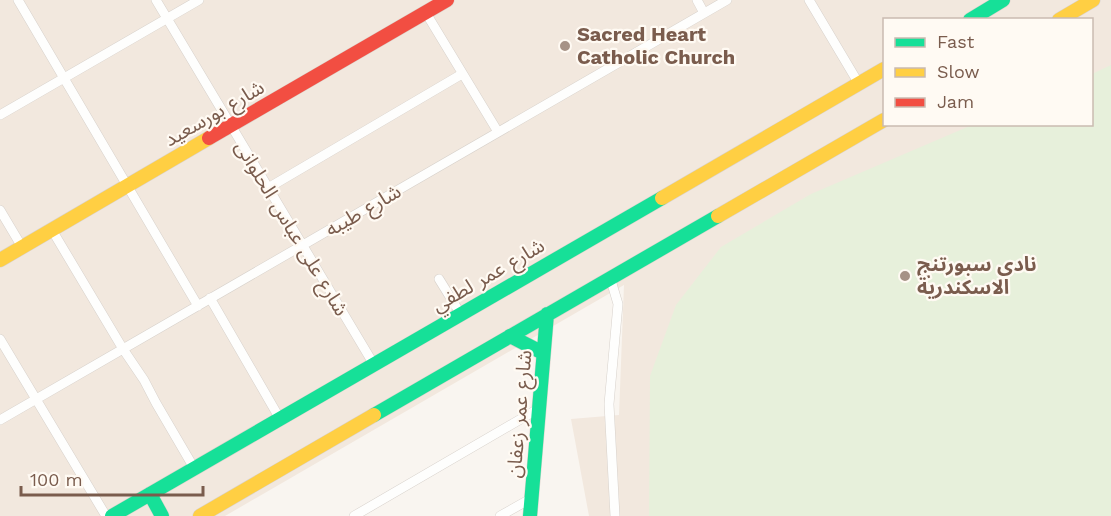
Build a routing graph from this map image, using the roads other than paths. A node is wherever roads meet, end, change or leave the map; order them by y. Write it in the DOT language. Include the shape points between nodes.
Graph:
graph roads {
  1 [pos="18,0"];
  2 [pos="156,0"];
  3 [pos="199,0"];
  4 [pos="447,0"];
  5 [pos="697,0"];
  6 [pos="727,0"];
  7 [pos="809,0"];
  8 [pos="1004,0"];
  9 [pos="1093,0"];
  10 [pos="426,13"];
  11 [pos="705,13"];
  12 [pos="167,18"];
  13 [pos="973,18"];
  14 [pos="1062,18"];
  15 [pos="883,70"];
  16 [pos="462,74"];
  17 [pos="64,78"];
  18 [pos="859,84"];
  19 [pos="0,115"];
  20 [pos="883,121"];
  21 [pos="231,126"];
  22 [pos="498,132"];
  23 [pos="128,186"];
  24 [pos="268,188"];
  25 [pos="0,210"];
  26 [pos="52,230"];
  27 [pos="302,245"];
  28 [pos="22,247"];
  29 [pos="0,260"];
  30 [pos="610,278"];
  31 [pos="440,279"];
  32 [pos="210,298"];
  33 [pos="198,306"];
  34 [pos="460,313"];
  35 [pos="547,314"];
  36 [pos="510,336"];
  37 [pos="0,339"];
  38 [pos="123,349"];
  39 [pos="543,353"];
  40 [pos="374,363"];
  41 [pos="36,399"];
  42 [pos="538,409"];
  43 [pos="280,419"];
  44 [pos="0,420"];
  45 [pos="194,468"];
  46 [pos="150,494"];
  47 [pos="532,498"];
  48 [pos="106,516"];
  49 [pos="112,516"];
  50 [pos="162,516"];
  51 [pos="200,516"];
  52 [pos="354,516"];
  53 [pos="501,516"];
  54 [pos="530,516"];
  55 [pos="615,516"];
  1 -- 17 [label="street"];
  2 -- 12 [label="street, شارع على عباس الحلوانى"];
  3 -- 12 [label="street"];
  4 -- 10 [label="street, شارع بورسعيد"];
  5 -- 11 [label="street"];
  6 -- 11 [label="street, شارع طيبه"];
  7 -- 18 [label="street"];
  8 -- 13 [label="street"];
  9 -- 14 [label="street"];
  10 -- 16 [label="street"];
  10 -- 21 [label="street, شارع بورسعيد"];
  11 -- 22 [label="street, شارع طيبه"];
  12 -- 17 [label="street"];
  12 -- 21 [label="street, شارع على عباس الحلوانى"];
  15 -- 18 [label="street, شارع عمر لطفي"];
  16 -- 22 [label="street"];
  16 -- 24 [label="street"];
  17 -- 19 [label="street"];
  17 -- 23 [label="street"];
  18 -- 34 [label="street, شارع عمر لطفي"];
  20 -- 30 [label="street"];
  21 -- 23 [label="street, شارع بورسعيد"];
  21 -- 24 [label="street, شارع على عباس الحلوانى"];
  22 -- 27 [label="street, شارع طيبه"];
  23 -- 26 [label="street, شارع بورسعيد"];
  23 -- 33 [label="street"];
  24 -- 27 [label="street, شارع على عباس الحلوانى"];
  25 -- 28 [label="street"];
  26 -- 28 [label="street, شارع بورسعيد"];
  26 -- 38 [label="street"];
  27 -- 32 [label="street, شارع طيبه"];
  27 -- 40 [label="street, شارع على عباس الحلوانى"];
  28 -- 29 [label="street, شارع بورسعيد"];
  30 -- 35 [label="street"];
  30 -- 55 [label="street" via="618,304 609,404"];
  31 -- 34 [label="street"];
  32 -- 33 [label="street, شارع طيبه"];
  32 -- 43 [label="street"];
  33 -- 38 [label="street, شارع طيبه"];
  34 -- 40 [label="street, شارع عمر لطفي"];
  35 -- 36 [label="street"];
  35 -- 39 [label="street, شارع عمر زعفان"];
  36 -- 39 [label="street"];
  36 -- 51 [label="street"];
  37 -- 41 [label="street"];
  38 -- 41 [label="street, شارع طيبه"];
  38 -- 45 [label="street"];
  39 -- 42 [label="street, شارع عمر زعفان"];
  40 -- 43 [label="street, شارع عمر لطفي"];
  41 -- 44 [label="street, شارع طيبه"];
  41 -- 48 [label="street"];
  42 -- 47 [label="street, شارع عمر زعفان"];
  42 -- 52 [label="street"];
  43 -- 45 [label="street, شارع عمر لطفي"];
  45 -- 46 [label="street, شارع عمر لطفي"];
  46 -- 49 [label="street, شارع عمر لطفي"];
  46 -- 50 [label="street"];
  47 -- 53 [label="street"];
  47 -- 54 [label="street, شارع عمر زعفان"];
}
